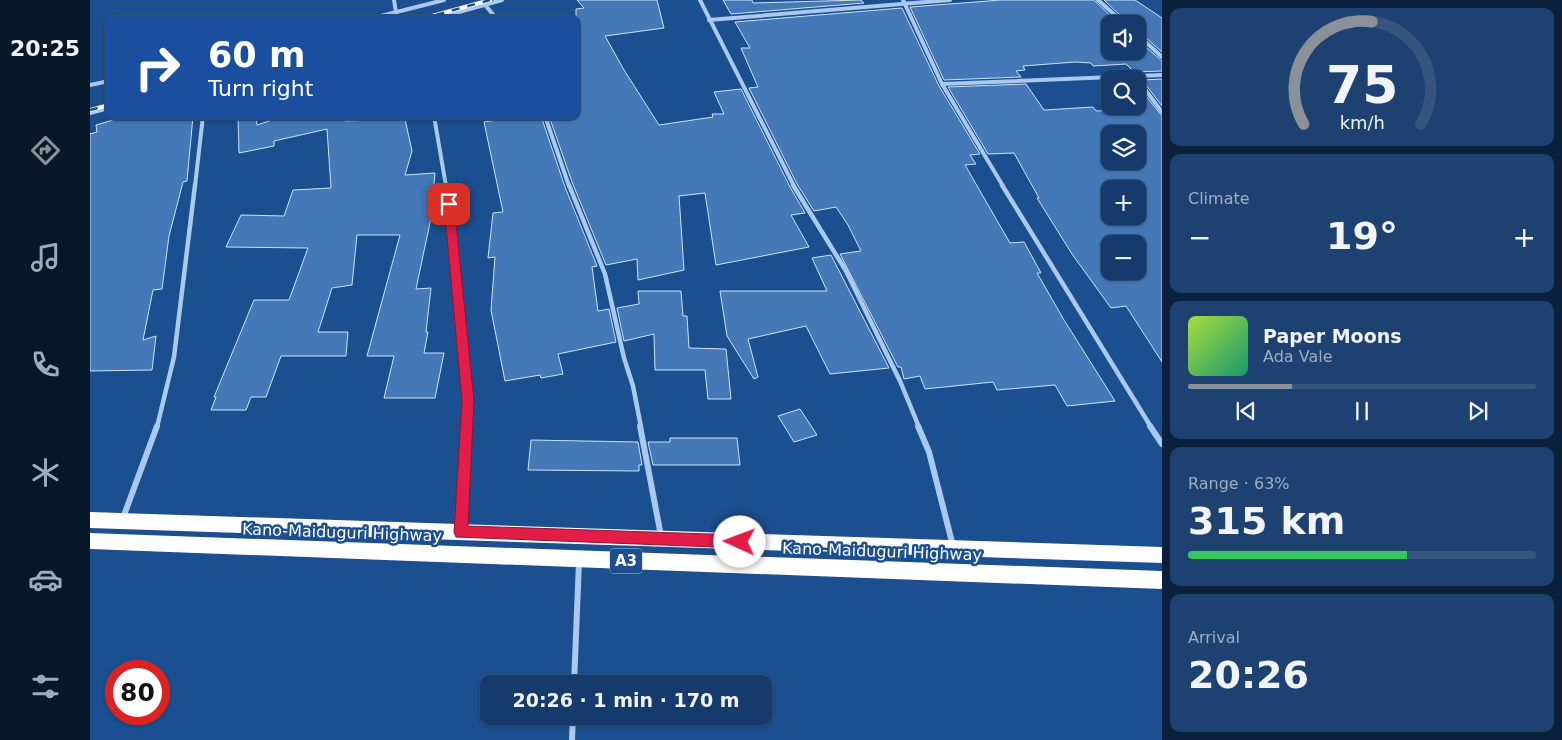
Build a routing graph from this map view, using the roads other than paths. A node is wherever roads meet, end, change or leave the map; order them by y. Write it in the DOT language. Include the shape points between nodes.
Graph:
graph roads {
  1 [pos="394,0"];
  2 [pos="444,0"];
  3 [pos="502,0"];
  4 [pos="700,0"];
  5 [pos="950,0"];
  6 [pos="1098,0"];
  7 [pos="904,2"];
  8 [pos="485,5"];
  9 [pos="396,12"];
  10 [pos="385,15"];
  11 [pos="449,15"];
  12 [pos="494,15"];
  13 [pos="1115,15"];
  14 [pos="709,20"];
  15 [pos="1146,42"];
  16 [pos="1162,57"];
  17 [pos="1162,75"];
  18 [pos="1146,77"];
  19 [pos="1101,79"];
  20 [pos="105,82"];
  21 [pos="942,84"];
  22 [pos="90,86"];
  23 [pos="1146,91"];
  24 [pos="105,109"];
  25 [pos="1162,112"];
  26 [pos="90,113"];
  27 [pos="203,120"];
  28 [pos="435,120"];
  29 [pos="546,120"];
  30 [pos="1162,444"];
  31 [pos="90,520"];
  32 [pos="122,521"];
  33 [pos="461,532"];
  34 [pos="662,539"];
  35 [pos="90,541"];
  36 [pos="954,549"];
  37 [pos="1068,553"];
  38 [pos="1162,555"];
  39 [pos="579,560"];
  40 [pos="1073,577"];
  41 [pos="1162,580"];
  42 [pos="574,675"];
  43 [pos="573,725"];
  44 [pos="572,740"];
  1 -- 9 [label="street"];
  2 -- 9 [label="street"];
  3 -- 8 [label="street"];
  4 -- 14 [label="street"];
  5 -- 7 [label="street"];
  6 -- 13 [label="street"];
  7 -- 14 [label="street"];
  7 -- 21 [label="street"];
  8 -- 11 [label="street"];
  8 -- 12 [label="street"];
  9 -- 10 [label="street"];
  14 -- 36 [label="street" via="793,185 846,270 900,381 929,452"];
  15 -- 16 [label="street"];
  17 -- 18 [label="street"];
  19 -- 21 [label="street"];
  20 -- 22 [label="street"];
  21 -- 30 [label="street" via="1046,260"];
  23 -- 25 [label="street"];
  24 -- 26 [label="street"];
  27 -- 32 [label="street" via="174,357 155,433"];
  28 -- 33 [label="street" via="452,221 468,400"];
  29 -- 34 [label="street" via="604,274 633,386"];
  31 -- 32 [label="highway, Kano-Maiduguri Highway / A3"];
  32 -- 33 [label="highway, Kano-Maiduguri Highway / A3"];
  33 -- 34 [label="highway, Kano-Maiduguri Highway / A3"];
  34 -- 36 [label="highway, Kano-Maiduguri Highway / A3"];
  35 -- 39 [label="highway, Kano-Maiduguri Highway / A3"];
  36 -- 37 [label="highway, Kano-Maiduguri Highway / A3"];
  37 -- 38 [label="highway, Kano-Maiduguri Highway / A3"];
  37 -- 40 [label="highway"];
  39 -- 40 [label="highway, Kano-Maiduguri Highway / A3"];
  39 -- 42 [label="street"];
  40 -- 41 [label="highway, Kano-Maiduguri Highway / A3"];
  43 -- 44 [label="street"];
}
